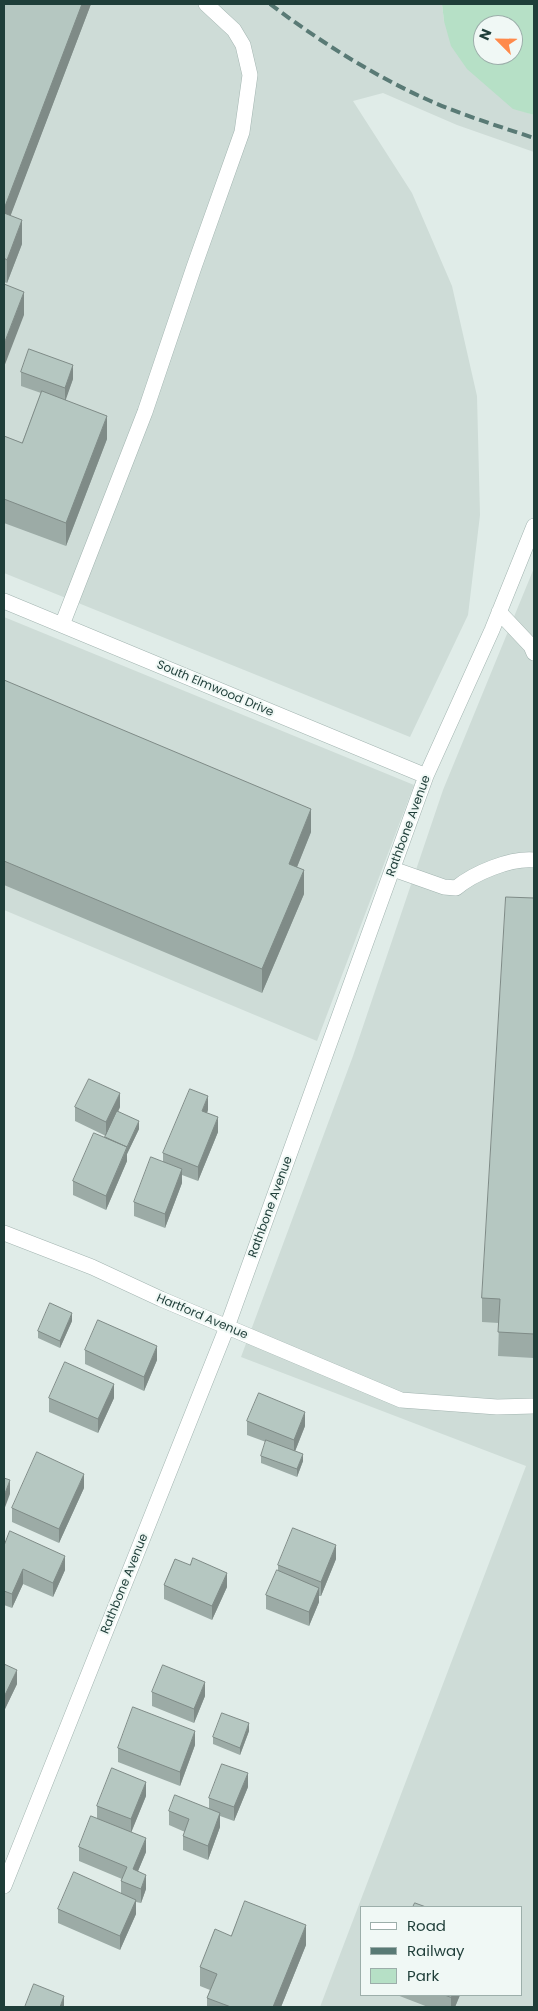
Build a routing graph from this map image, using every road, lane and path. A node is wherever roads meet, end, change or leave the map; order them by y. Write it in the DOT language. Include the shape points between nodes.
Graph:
graph roads {
  1 [pos="206,4"];
  2 [pos="534,526"];
  3 [pos="4,601"];
  4 [pos="499,612"];
  5 [pos="62,625"];
  6 [pos="534,654"];
  7 [pos="426,776"];
  8 [pos="534,856"];
  9 [pos="393,869"];
  10 [pos="4,1233"];
  11 [pos="227,1327"];
  12 [pos="534,1406"];
  13 [pos="4,1886"];
  1 -- 5 [label="street" via="234,30 243,46 250,75 242,132 145,412"];
  2 -- 4 [label="street, Rathbone Avenue"];
  3 -- 5 [label="street, South Elmwood Drive"];
  4 -- 6 [label="street" via="532,646"];
  4 -- 7 [label="street, Rathbone Avenue"];
  5 -- 7 [label="street, South Elmwood Drive"];
  7 -- 9 [label="street, Rathbone Avenue"];
  8 -- 9 [label="street" via="470,877 456,888 444,887"];
  9 -- 11 [label="street, Rathbone Avenue"];
  10 -- 11 [label="street, Hartford Avenue" via="92,1267"];
  11 -- 12 [label="street, Hartford Avenue" via="401,1400 497,1407"];
  11 -- 13 [label="street, Rathbone Avenue"];
}
